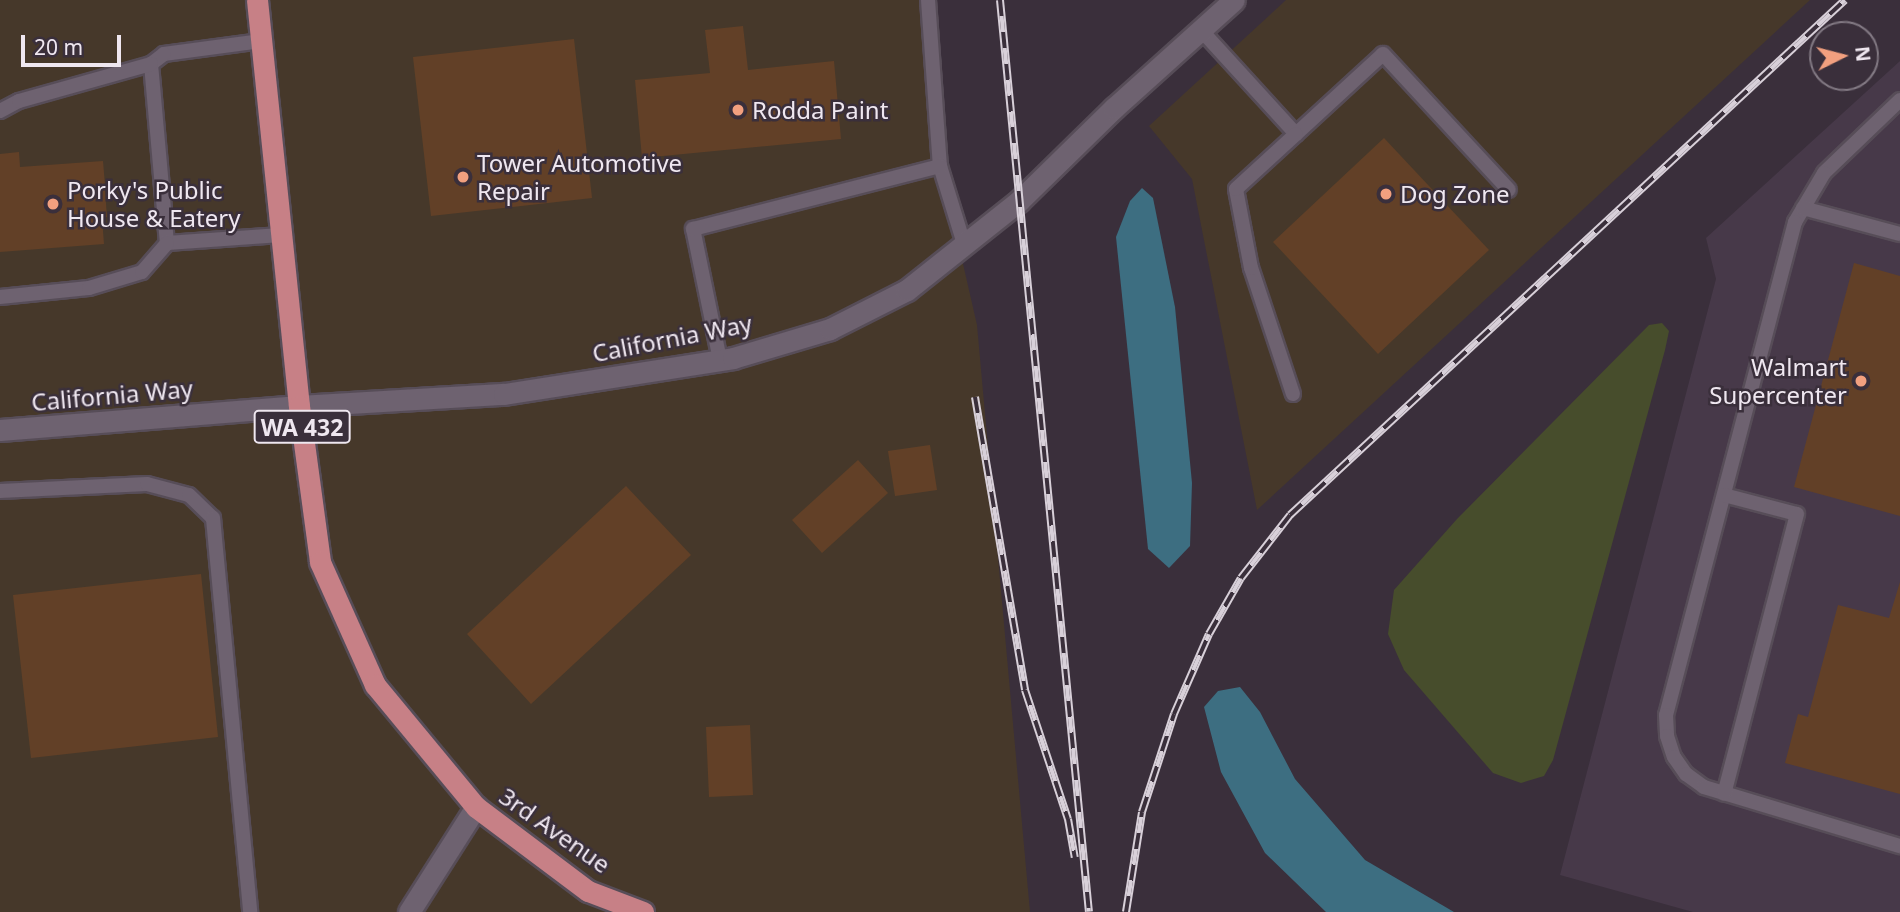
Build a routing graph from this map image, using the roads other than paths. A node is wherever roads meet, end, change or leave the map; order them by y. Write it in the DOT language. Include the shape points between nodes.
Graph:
graph roads {
  1 [pos="257,0"];
  2 [pos="928,0"];
  3 [pos="1234,0"];
  4 [pos="1201,30"];
  5 [pos="261,41"];
  6 [pos="151,64"];
  7 [pos="1900,100"];
  8 [pos="0,111"];
  9 [pos="1296,134"];
  10 [pos="940,166"];
  11 [pos="1508,190"];
  12 [pos="1804,208"];
  13 [pos="281,234"];
  14 [pos="1900,234"];
  15 [pos="167,243"];
  16 [pos="964,244"];
  17 [pos="0,298"];
  18 [pos="720,360"];
  19 [pos="1293,394"];
  20 [pos="299,406"];
  21 [pos="0,430"];
  22 [pos="0,491"];
  23 [pos="1724,495"];
  24 [pos="1724,794"];
  25 [pos="476,807"];
  26 [pos="1900,846"];
  27 [pos="250,912"];
  28 [pos="409,912"];
  29 [pos="643,912"];
  1 -- 5 [label="highway, WA 432"];
  2 -- 10 [label="lane"];
  3 -- 4 [label="street, California Way"];
  4 -- 9 [label="lane"];
  4 -- 16 [label="street, California Way" via="1019,201"];
  5 -- 6 [label="lane" via="164,54"];
  5 -- 13 [label="highway, WA 432"];
  6 -- 8 [label="lane" via="19,101"];
  6 -- 15 [label="lane"];
  7 -- 12 [label="lane" via="1824,173"];
  9 -- 11 [label="lane" via="1383,54"];
  9 -- 19 [label="lane" via="1236,189 1251,268"];
  10 -- 16 [label="lane"];
  10 -- 18 [label="lane" via="693,229"];
  12 -- 14 [label="lane"];
  12 -- 23 [label="lane" via="1795,222"];
  13 -- 15 [label="lane"];
  13 -- 20 [label="highway, WA 432"];
  15 -- 17 [label="lane" via="142,272 89,288"];
  16 -- 18 [label="street, California Way" via="907,290 830,328"];
  18 -- 20 [label="street, California Way" via="503,394"];
  20 -- 21 [label="street, California Way"];
  20 -- 25 [label="highway, WA 432" via="325,574 375,685"];
  22 -- 27 [label="lane" via="147,484 189,495 213,518"];
  23 -- 24 [label="lane" via="1666,715 1674,757 1686,774"];
  23 -- 24 [label="lane" via="1797,514"];
  24 -- 26 [label="lane"];
  25 -- 28 [label="street"];
  25 -- 29 [label="highway, 3rd Avenue / WA 432" via="588,891"];
}
